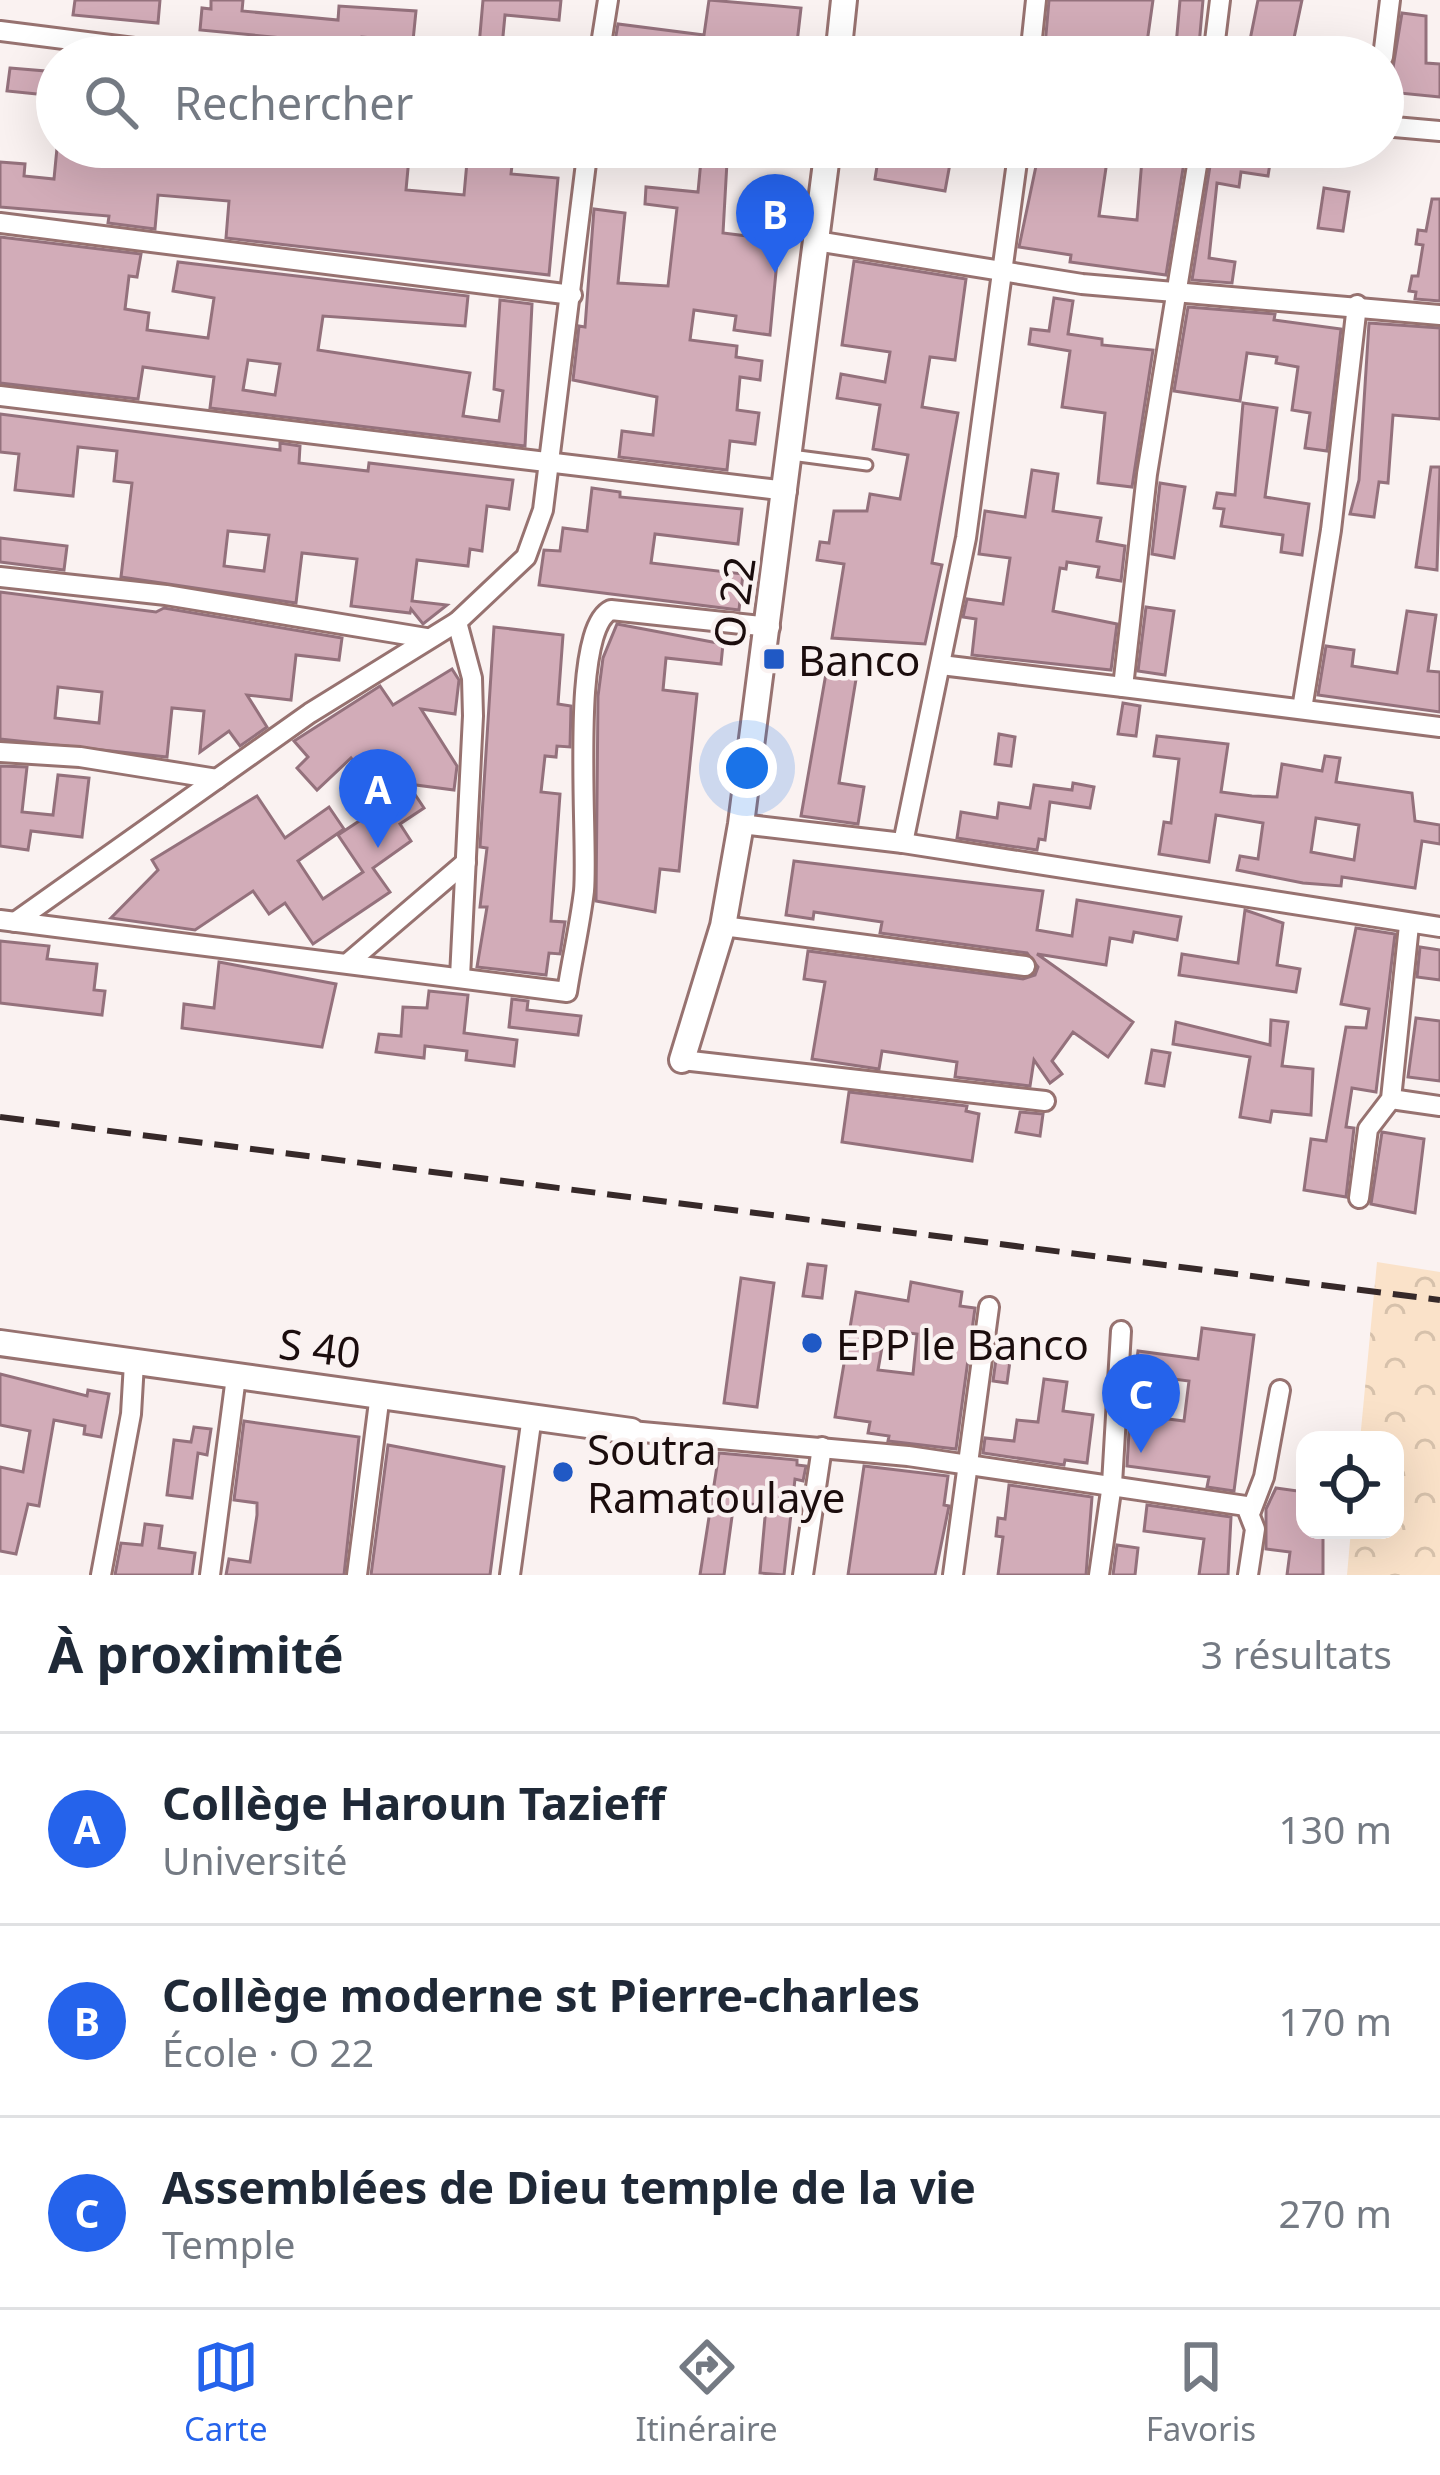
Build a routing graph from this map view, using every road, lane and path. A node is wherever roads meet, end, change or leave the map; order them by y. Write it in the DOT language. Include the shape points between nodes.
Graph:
graph roads {
  1 [pos="608,0"];
  2 [pos="844,0"];
  3 [pos="1036,0"];
  4 [pos="1220,0"];
  5 [pos="1390,0"];
  6 [pos="0,31"];
  7 [pos="39,36"];
  8 [pos="602,36"];
  9 [pos="840,36"];
  10 [pos="1032,36"];
  11 [pos="1216,36"];
  12 [pos="1386,36"];
  13 [pos="1404,128"];
  14 [pos="1440,131"];
  15 [pos="585,168"];
  16 [pos="825,168"];
  17 [pos="1016,168"];
  18 [pos="1196,168"];
  19 [pos="0,223"];
  20 [pos="816,241"];
  21 [pos="1000,271"];
  22 [pos="1176,290"];
  23 [pos="572,295"];
  24 [pos="1357,305"];
  25 [pos="1440,315"];
  26 [pos="0,396"];
  27 [pos="791,455"];
  28 [pos="549,465"];
  29 [pos="867,465"];
  30 [pos="787,491"];
  31 [pos="0,577"];
  32 [pos="457,622"];
  33 [pos="770,627"];
  34 [pos="426,638"];
  35 [pos="941,665"];
  36 [pos="1124,687"];
  37 [pos="1302,710"];
  38 [pos="1440,727"];
  39 [pos="0,752"];
  40 [pos="217,779"];
  41 [pos="741,824"];
  42 [pos="903,843"];
  43 [pos="466,862"];
  44 [pos="7,921"];
  45 [pos="723,926"];
  46 [pos="1409,926"];
  47 [pos="1440,927"];
  48 [pos="349,962"];
  49 [pos="1025,966"];
  50 [pos="460,977"];
  51 [pos="682,1060"];
  52 [pos="1391,1099"];
  53 [pos="1045,1101"];
  54 [pos="1440,1106"];
  55 [pos="1359,1198"];
  56 [pos="989,1307"];
  57 [pos="1121,1331"];
  58 [pos="0,1343"];
  59 [pos="134,1363"];
  60 [pos="236,1377"];
  61 [pos="1280,1390"];
  62 [pos="380,1394"];
  63 [pos="532,1415"];
  64 [pos="631,1432"];
  65 [pos="822,1448"];
  66 [pos="971,1465"];
  67 [pos="1112,1484"];
  68 [pos="1251,1510"];
  69 [pos="101,1575"];
  70 [pos="210,1575"];
  71 [pos="357,1575"];
  72 [pos="510,1575"];
  73 [pos="803,1575"];
  74 [pos="953,1575"];
  75 [pos="1099,1575"];
  76 [pos="1248,1575"];
  1 -- 8 [label="street"];
  2 -- 9 [label="street"];
  3 -- 10 [label="street"];
  4 -- 11 [label="street"];
  5 -- 12 [label="street"];
  6 -- 7 [label="street"];
  13 -- 14 [label="street"];
  15 -- 23 [label="street"];
  16 -- 20 [label="street, O 22"];
  17 -- 21 [label="street"];
  18 -- 22 [label="street"];
  19 -- 23 [label="street"];
  20 -- 21 [label="street"];
  20 -- 27 [label="street, O 22"];
  21 -- 22 [label="street"];
  21 -- 35 [label="street"];
  22 -- 24 [label="street"];
  22 -- 36 [label="street"];
  23 -- 28 [label="street"];
  24 -- 25 [label="street"];
  24 -- 37 [label="street"];
  26 -- 28 [label="street"];
  27 -- 29 [label="lane"];
  27 -- 30 [label="street, O 22"];
  28 -- 30 [label="street"];
  28 -- 32 [label="street" via="544,510 526,557"];
  30 -- 33 [label="street, O 22"];
  31 -- 34 [label="street"];
  32 -- 34 [label="street"];
  32 -- 43 [label="street" via="473,699"];
  33 -- 41 [label="street, O 22"];
  33 -- 50 [label="street" via="611,610 598,618 587,679 584,892 566,992"];
  34 -- 40 [label="street"];
  35 -- 36 [label="street"];
  35 -- 42 [label="street"];
  36 -- 37 [label="street"];
  37 -- 38 [label="street"];
  39 -- 40 [label="street"];
  40 -- 44 [label="street"];
  41 -- 42 [label="street"];
  41 -- 45 [label="street, O 22"];
  42 -- 46 [label="street"];
  43 -- 48 [label="street"];
  43 -- 50 [label="street"];
  44 -- 48 [label="street"];
  45 -- 49 [label="street"];
  45 -- 51 [label="street, O 22"];
  46 -- 47 [label="street"];
  46 -- 52 [label="street"];
  48 -- 50 [label="street"];
  51 -- 53 [label="street"];
  52 -- 54 [label="street"];
  52 -- 55 [label="street" via="1368,1129"];
  56 -- 66 [label="street"];
  57 -- 67 [label="street"];
  58 -- 59 [label="street, S 40"];
  59 -- 60 [label="street, S 40"];
  59 -- 69 [label="street"];
  60 -- 62 [label="street, S 40"];
  60 -- 70 [label="street"];
  61 -- 68 [label="street"];
  62 -- 63 [label="street, S 40"];
  62 -- 71 [label="street"];
  63 -- 64 [label="street, S 40"];
  63 -- 72 [label="street"];
  64 -- 65 [label="street"];
  65 -- 66 [label="street"];
  65 -- 73 [label="street"];
  66 -- 67 [label="street"];
  66 -- 74 [label="street"];
  67 -- 68 [label="street"];
  67 -- 75 [label="street"];
  68 -- 76 [label="street"];
}
